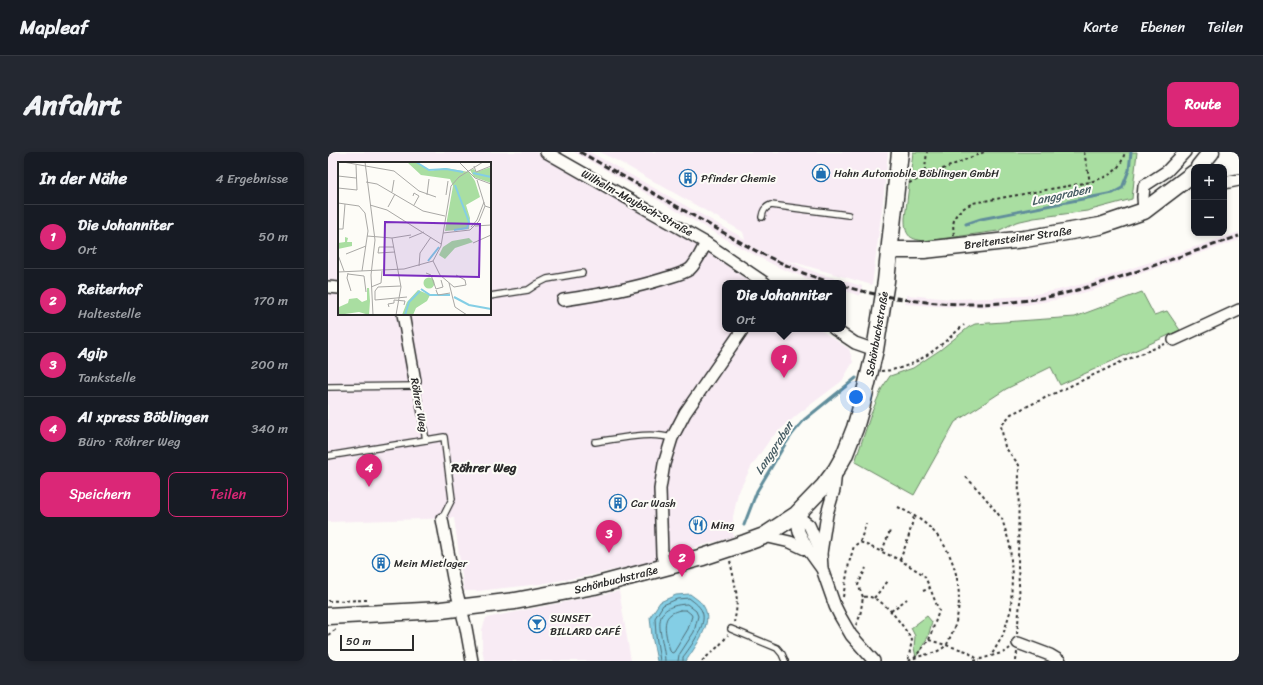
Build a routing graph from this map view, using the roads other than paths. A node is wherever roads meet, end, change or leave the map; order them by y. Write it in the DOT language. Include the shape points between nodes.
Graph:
graph roads {
  1 [pos="546,152"];
  2 [pos="900,152"];
  3 [pos="1185,152"];
  4 [pos="1211,152"];
  5 [pos="1202,164"];
  6 [pos="1191,176"];
  7 [pos="1239,180"];
  8 [pos="1227,182"];
  9 [pos="1144,211"];
  10 [pos="848,215"];
  11 [pos="762,217"];
  12 [pos="706,243"];
  13 [pos="890,250"];
  14 [pos="582,273"];
  15 [pos="761,280"];
  16 [pos="328,287"];
  17 [pos="338,288"];
  18 [pos="491,296"];
  19 [pos="563,300"];
  20 [pos="1239,310"];
  21 [pos="403,315"];
  22 [pos="741,332"];
  23 [pos="838,332"];
  24 [pos="1174,340"];
  25 [pos="875,350"];
  26 [pos="415,383"];
  27 [pos="328,387"];
  28 [pos="672,438"];
  29 [pos="426,440"];
  30 [pos="595,442"];
  31 [pos="328,456"];
  32 [pos="836,470"];
  33 [pos="796,515"];
  34 [pos="442,519"];
  35 [pos="764,536"];
  36 [pos="809,551"];
  37 [pos="821,553"];
  38 [pos="665,568"];
  39 [pos="822,568"];
  40 [pos="460,607"];
  41 [pos="329,618"];
  42 [pos="731,629"];
  43 [pos="1018,643"];
  44 [pos="472,661"];
  45 [pos="784,661"];
  46 [pos="874,661"];
  47 [pos="1060,661"];
  1 -- 12 [label="street, Wilhelm-Maybach-Straße"];
  2 -- 13 [label="street, Schönbuchstraße"];
  3 -- 9 [label="street" via="1167,171 1144,186"];
  4 -- 5 [label="street, Breitensteiner Straße"];
  6 -- 9 [label="street, Breitensteiner Straße"];
  7 -- 8 [label="street"];
  9 -- 13 [label="street, Breitensteiner Straße" via="1100,226 1025,239 924,250"];
  10 -- 11 [label="lane" via="771,206 766,207"];
  12 -- 15 [label="street, Wilhelm-Maybach-Straße"];
  12 -- 19 [label="street" via="690,269 679,274 635,288"];
  13 -- 25 [label="street, Schönbuchstraße"];
  14 -- 18 [label="lane" via="547,279 528,290"];
  16 -- 17 [label="street"];
  20 -- 24 [label="street"];
  21 -- 26 [label="street, Röhrer Weg"];
  22 -- 28 [label="street" via="685,413"];
  23 -- 25 [label="street" via="855,343"];
  25 -- 32 [label="street, Schönbuchstraße" via="855,428"];
  26 -- 27 [label="lane"];
  26 -- 29 [label="lane, Röhrer Weg"];
  28 -- 30 [label="lane" via="650,434"];
  28 -- 38 [label="street" via="660,489 662,555"];
  29 -- 31 [label="lane"];
  29 -- 34 [label="lane, Röhrer Weg" via="444,437 452,498"];
  32 -- 33 [label="street, Schönbuchstraße"];
  32 -- 37 [label="street"];
  33 -- 35 [label="street, Schönbuchstraße"];
  33 -- 36 [label="street" via="799,532"];
  33 -- 37 [label="street" via="809,525"];
  34 -- 40 [label="street, Röhrer Weg"];
  35 -- 36 [label="street" via="790,542"];
  35 -- 38 [label="street, Schönbuchstraße"];
  36 -- 39 [label="street"];
  37 -- 39 [label="street"];
  38 -- 40 [label="street, Schönbuchstraße" via="594,586"];
  39 -- 46 [label="street" via="840,616 851,635"];
  40 -- 41 [label="street, Schönbuchstraße"];
  40 -- 44 [label="street, Röhrer Weg"];
  42 -- 45 [label="lane" via="777,648"];
  43 -- 47 [label="street"];
}
